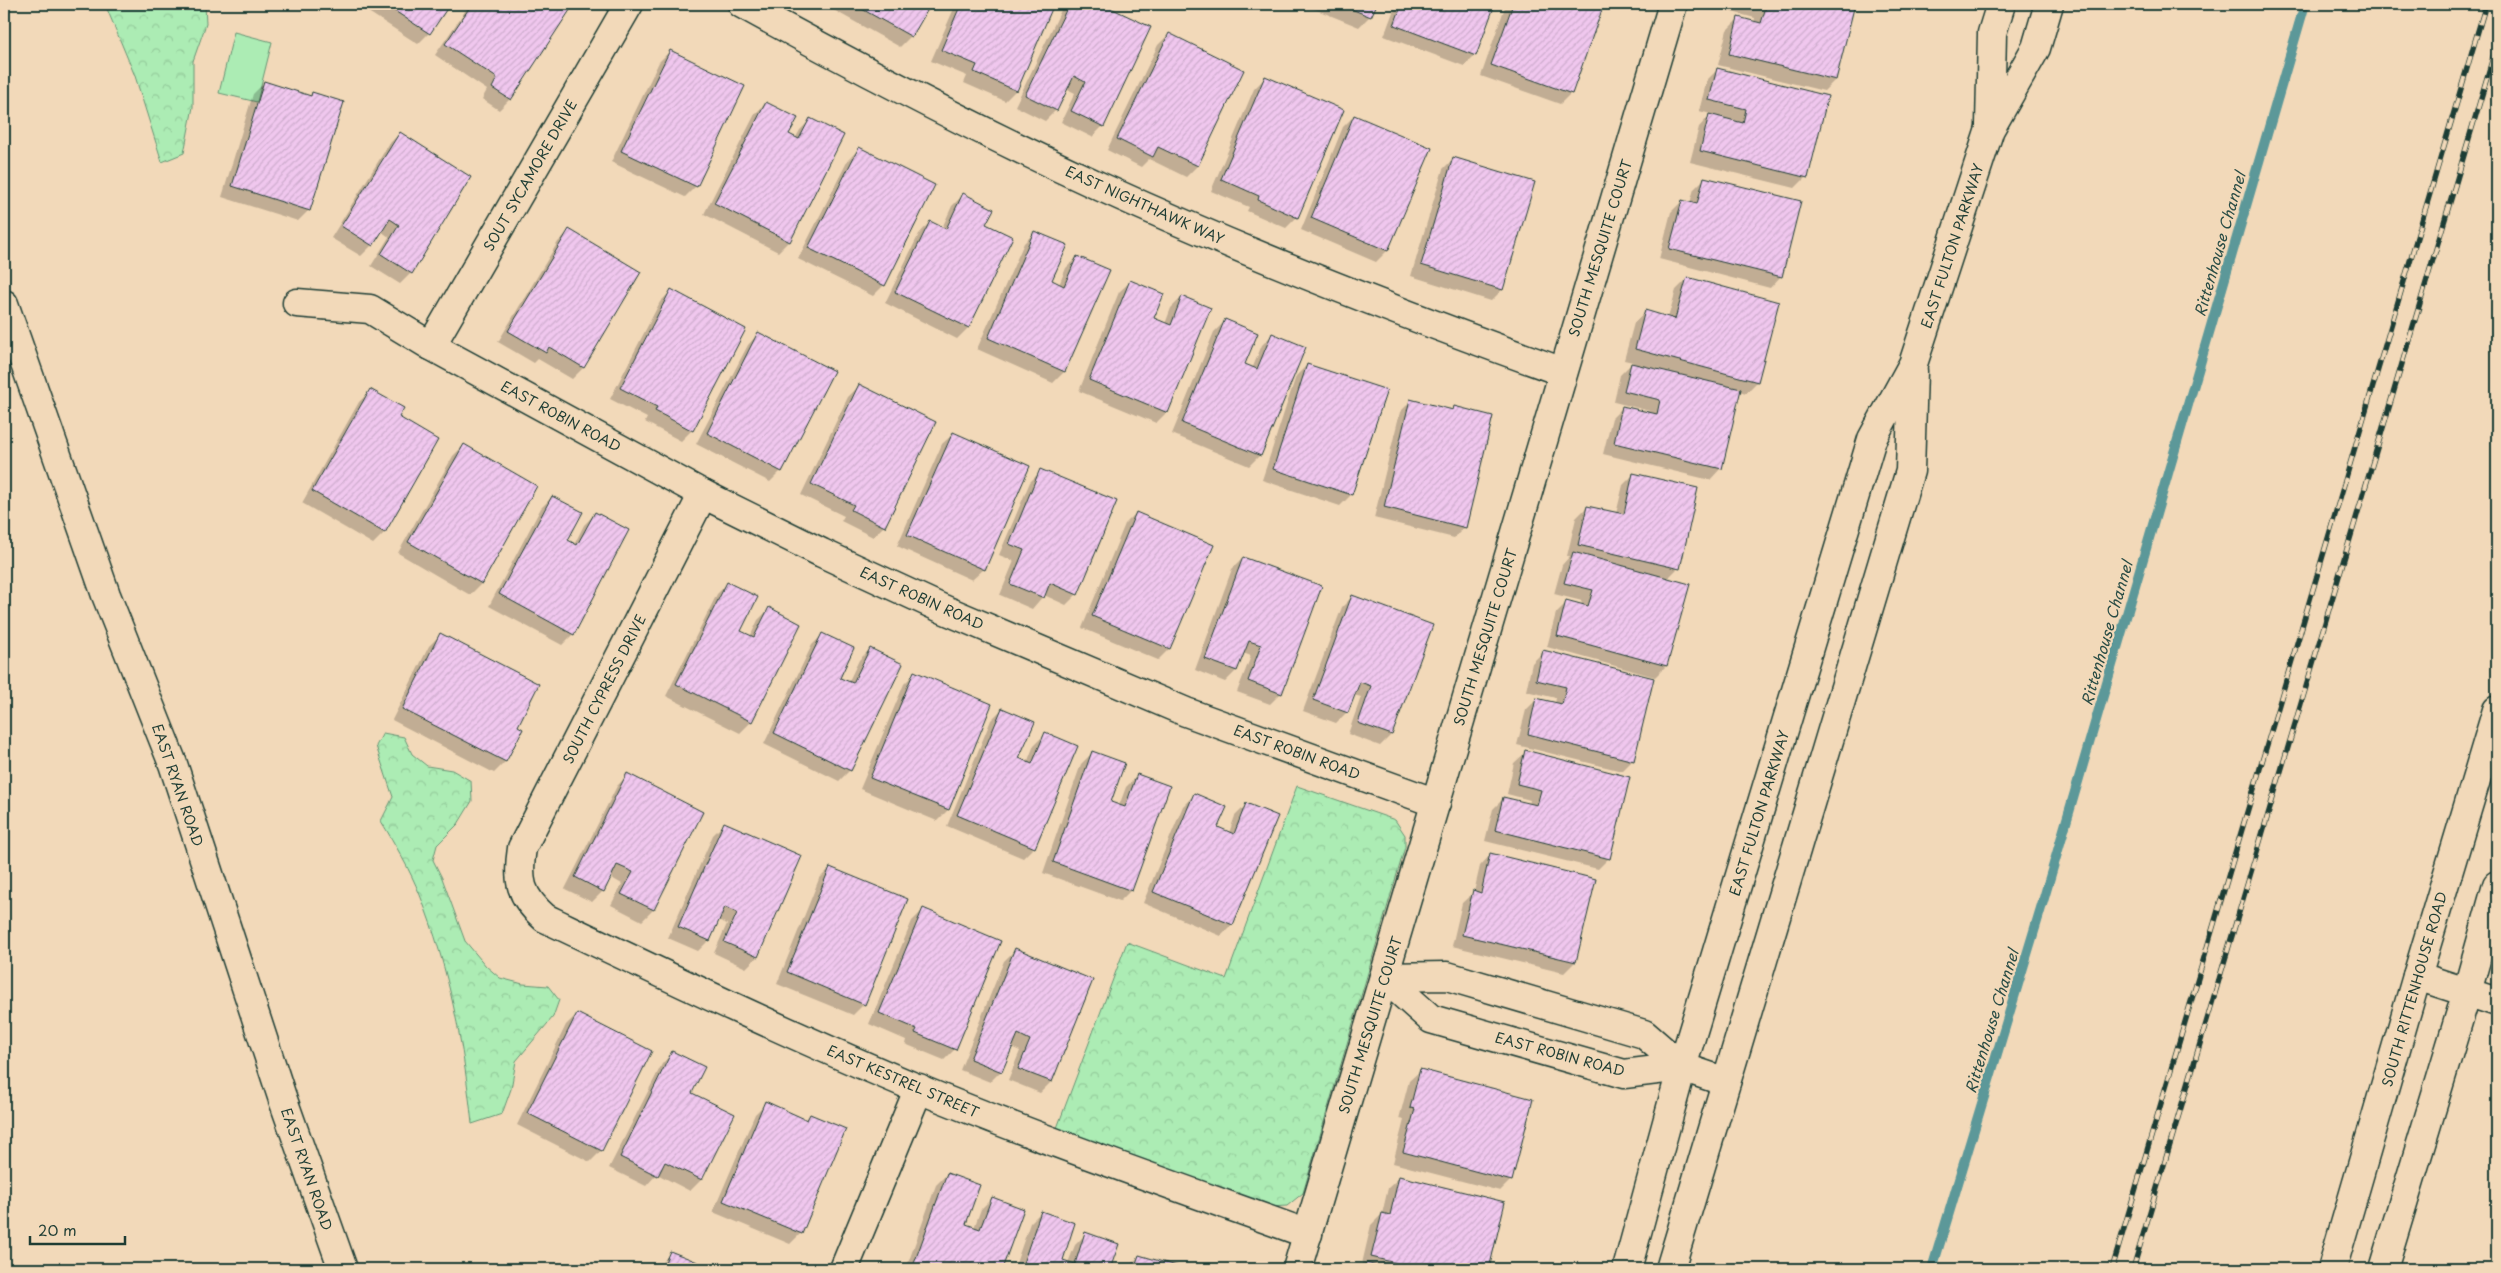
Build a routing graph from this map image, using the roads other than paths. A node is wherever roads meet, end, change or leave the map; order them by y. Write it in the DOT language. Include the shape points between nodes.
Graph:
graph roads {
  1 [pos="629,4"];
  2 [pos="742,4"];
  3 [pos="1673,4"];
  4 [pos="2001,4"];
  5 [pos="2049,4"];
  6 [pos="1990,128"];
  7 [pos="297,303"];
  8 [pos="4,304"];
  9 [pos="431,346"];
  10 [pos="1913,364"];
  11 [pos="1564,372"];
  12 [pos="703,494"];
  13 [pos="2497,710"];
  14 [pos="1436,803"];
  15 [pos="2497,885"];
  16 [pos="522,888"];
  17 [pos="2417,976"];
  18 [pos="1384,977"];
  19 [pos="2466,992"];
  20 [pos="2497,1002"];
  21 [pos="1682,1067"];
  22 [pos="1726,1082"];
  23 [pos="919,1088"];
  24 [pos="1308,1234"];
  25 [pos="343,1269"];
  26 [pos="844,1269"];
  27 [pos="1297,1269"];
  28 [pos="1627,1269"];
  29 [pos="1670,1269"];
  30 [pos="2332,1269"];
  31 [pos="2383,1269"];
  1 -- 9 [label="street, SOUT SYCAMORE DRIVE"];
  2 -- 11 [label="street, EAST NIGHTHAWK WAY" via="875,77 1108,190 1214,237 1430,324"];
  3 -- 11 [label="street, SOUTH MESQUITE COURT"];
  4 -- 6 [label="street, EAST FULTON PARKWAY" via="1992,33"];
  5 -- 6 [label="street, EAST FULTON PARKWAY" via="2036,48"];
  6 -- 10 [label="street, EAST FULTON PARKWAY"];
  7 -- 9 [label="street, EAST ROBIN ROAD" via="370,309"];
  8 -- 25 [label="street, EAST RYAN ROAD" via="106,595 173,764 282,1097"];
  9 -- 12 [label="street, EAST ROBIN ROAD"];
  10 -- 21 [label="street, EAST FULTON PARKWAY" via="1872,439"];
  10 -- 22 [label="street, EAST FULTON PARKWAY" via="1910,471"];
  11 -- 14 [label="street, SOUTH MESQUITE COURT"];
  12 -- 14 [label="street, EAST ROBIN ROAD" via="943,609 1186,712"];
  12 -- 16 [label="street, SOUTH CYPRESS DRIVE" via="522,848 519,872"];
  13 -- 17 [label="street, SOUTH RITTENHOUSE ROAD"];
  14 -- 18 [label="street, SOUTH MESQUITE COURT"];
  15 -- 19 [label="street"];
  16 -- 23 [label="street, EAST KESTREL STREET" via="531,905 545,918 722,1002"];
  17 -- 19 [label="street"];
  17 -- 30 [label="street, SOUTH RITTENHOUSE ROAD"];
  18 -- 21 [label="street, EAST ROBIN ROAD" via="1447,976 1644,1034"];
  18 -- 21 [label="street, EAST ROBIN ROAD" via="1431,1019 1624,1074"];
  18 -- 24 [label="street, SOUTH MESQUITE COURT"];
  19 -- 20 [label="street"];
  19 -- 31 [label="street"];
  21 -- 22 [label="street, EAST ROBIN ROAD"];
  21 -- 28 [label="street, EAST FULTON PARKWAY"];
  22 -- 29 [label="street, EAST FULTON PARKWAY"];
  23 -- 24 [label="street, EAST KESTREL STREET" via="1047,1140"];
  23 -- 26 [label="street"];
  24 -- 27 [label="street, SOUTH MESQUITE COURT"];
}
